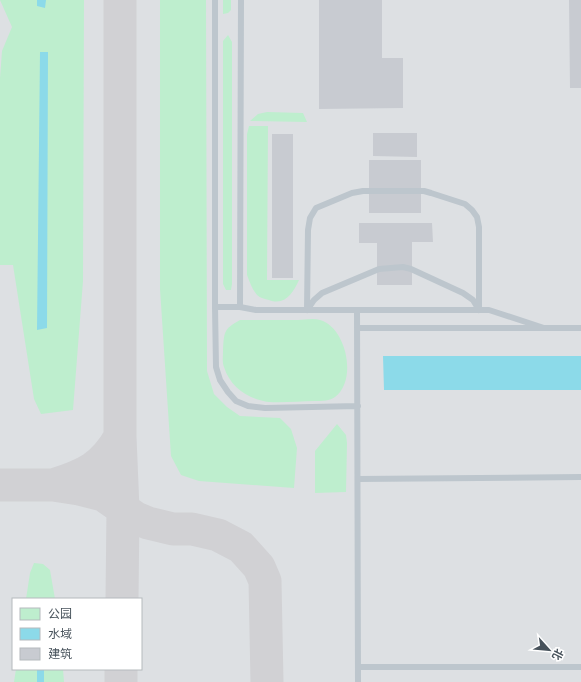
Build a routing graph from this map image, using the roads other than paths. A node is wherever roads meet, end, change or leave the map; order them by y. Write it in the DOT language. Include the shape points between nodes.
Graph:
graph roads {
  1 [pos="215,0"];
  2 [pos="241,0"];
  3 [pos="216,307"];
  4 [pos="240,307"];
  5 [pos="307,310"];
  6 [pos="480,310"];
  7 [pos="357,311"];
  8 [pos="357,328"];
  9 [pos="544,328"];
  10 [pos="581,328"];
  11 [pos="358,406"];
  12 [pos="581,477"];
  13 [pos="358,479"];
  14 [pos="358,667"];
  15 [pos="581,667"];
  16 [pos="358,682"];
  1 -- 3 [label="lane"];
  2 -- 4 [label="lane"];
  3 -- 4 [label="lane"];
  3 -- 11 [label="lane" via="216,367 220,380 236,401 248,406 265,408"];
  4 -- 5 [label="lane" via="256,310"];
  5 -- 6 [label="lane" via="322,293 379,269 403,267 463,293"];
  5 -- 6 [label="lane" via="308,230 310,218 316,208 363,191 416,191 465,204 477,217"];
  5 -- 7 [label="lane"];
  6 -- 7 [label="lane"];
  6 -- 9 [label="lane" via="489,310"];
  7 -- 8 [label="lane"];
  8 -- 9 [label="lane"];
  8 -- 11 [label="lane"];
  9 -- 10 [label="lane"];
  11 -- 13 [label="lane"];
  12 -- 13 [label="lane"];
  13 -- 14 [label="lane"];
  14 -- 15 [label="lane"];
  14 -- 16 [label="lane"];
}
